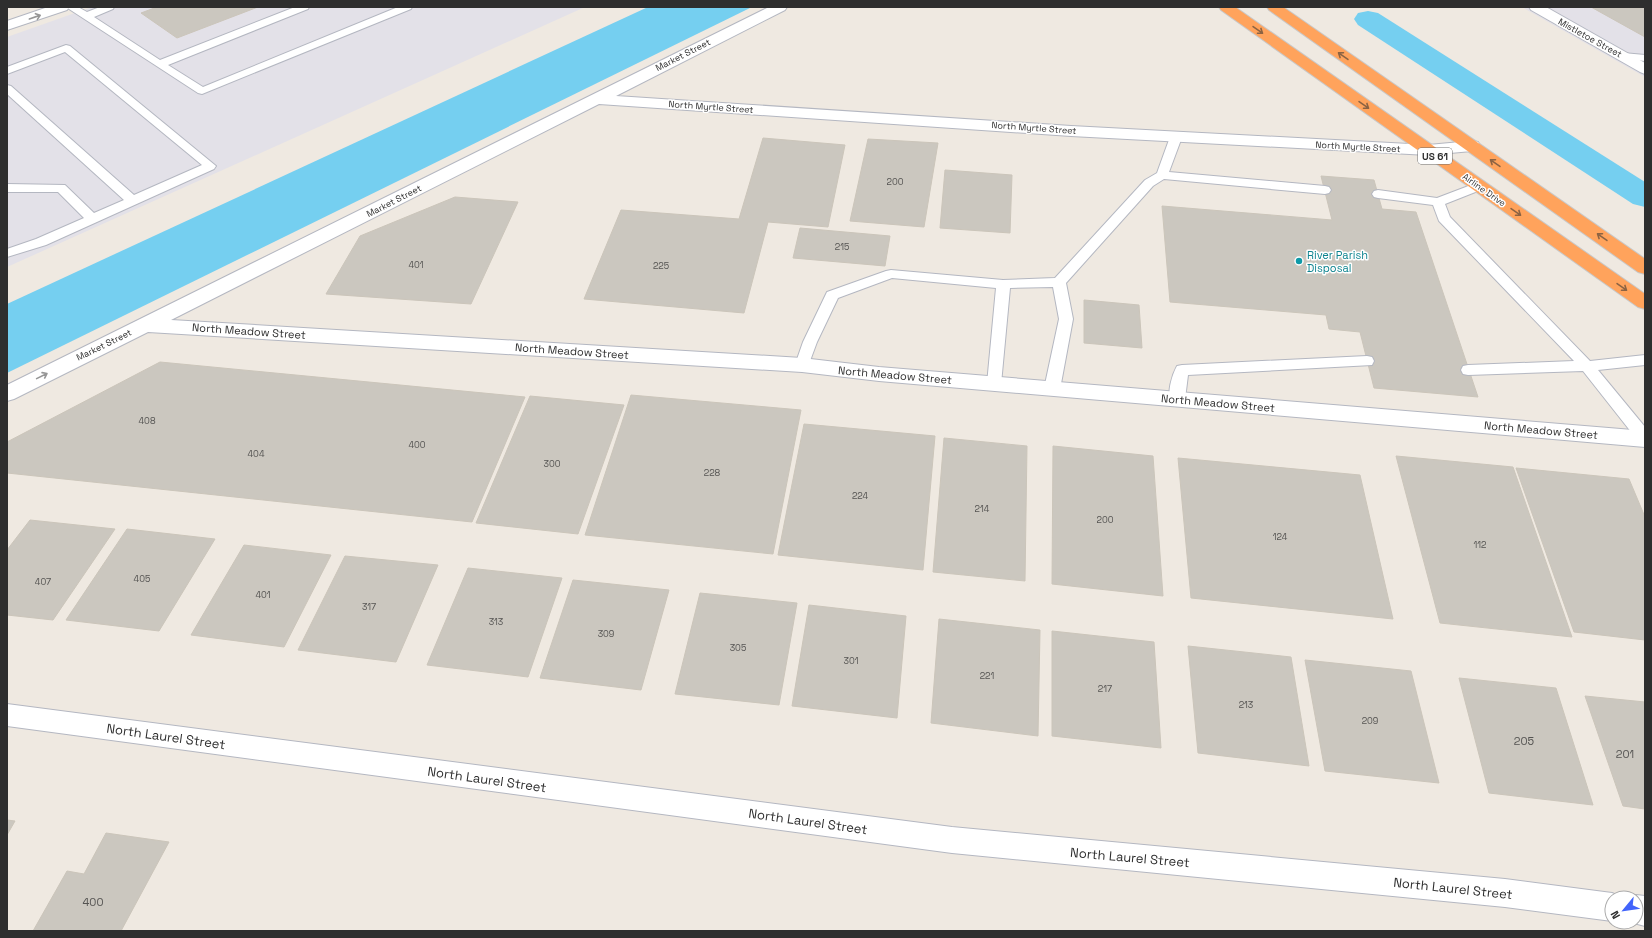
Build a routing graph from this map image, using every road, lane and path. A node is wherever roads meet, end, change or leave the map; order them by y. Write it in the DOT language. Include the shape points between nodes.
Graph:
graph roads {
  1 [pos="20,7"];
  2 [pos="62,7"];
  3 [pos="71,7"];
  4 [pos="109,7"];
  5 [pos="304,7"];
  6 [pos="407,7"];
  7 [pos="780,7"];
  8 [pos="1226,7"];
  9 [pos="1274,7"];
  10 [pos="1536,7"];
  11 [pos="7,12"];
  12 [pos="86,16"];
  13 [pos="7,26"];
  14 [pos="1623,56"];
  15 [pos="1645,58"];
  16 [pos="159,64"];
  17 [pos="1645,69"];
  18 [pos="7,71"];
  19 [pos="7,88"];
  20 [pos="596,99"];
  21 [pos="1176,137"];
  22 [pos="1472,146"];
  23 [pos="1428,150"];
  24 [pos="1162,175"];
  25 [pos="1478,186"];
  26 [pos="7,188"];
  27 [pos="1325,190"];
  28 [pos="1378,194"];
  29 [pos="133,201"];
  30 [pos="1438,202"];
  31 [pos="93,218"];
  32 [pos="7,254"];
  33 [pos="1645,268"];
  34 [pos="1059,282"];
  35 [pos="1002,284"];
  36 [pos="1645,303"];
  37 [pos="145,325"];
  38 [pos="1645,360"];
  39 [pos="1367,361"];
  40 [pos="802,365"];
  41 [pos="1587,366"];
  42 [pos="1468,370"];
  43 [pos="994,384"];
  44 [pos="1052,389"];
  45 [pos="7,394"];
  46 [pos="1177,400"];
  47 [pos="1645,439"];
  48 [pos="7,715"];
  49 [pos="1604,905"];
  1 -- 11 [label="street"];
  13 -- 2 [label="street, one-way"];
  3 -- 12 [label="lane"];
  4 -- 12 [label="lane"];
  5 -- 16 [label="lane"];
  6 -- 16 [label="lane" via="202,91"];
  7 -- 20 [label="street, Market Street"];
  8 -- 23 [label="highway, Airline Drive / US 61, one-way"];
  22 -- 9 [label="highway, US 61, one-way"];
  10 -- 14 [label="street, Mistletoe Street"];
  12 -- 16 [label="lane"];
  14 -- 15 [label="lane"];
  14 -- 17 [label="street, Mistletoe Street"];
  18 -- 29 [label="lane" via="66,48 210,166"];
  19 -- 29 [label="lane"];
  20 -- 21 [label="street, North Myrtle Street"];
  20 -- 37 [label="street, Market Street"];
  21 -- 23 [label="street, North Myrtle Street"];
  21 -- 24 [label="lane"];
  22 -- 23 [label="street, North Myrtle Street"];
  33 -- 22 [label="highway, US 61, one-way"];
  23 -- 25 [label="highway, Airline Drive / US 61"];
  24 -- 27 [label="lane"];
  24 -- 34 [label="lane" via="1149,183"];
  25 -- 30 [label="lane"];
  25 -- 36 [label="highway, Airline Drive / US 61, one-way"];
  26 -- 31 [label="lane" via="61,188"];
  28 -- 30 [label="lane"];
  29 -- 31 [label="lane"];
  30 -- 41 [label="lane" via="1444,218"];
  31 -- 32 [label="lane" via="41,242"];
  34 -- 35 [label="lane"];
  34 -- 44 [label="lane" via="1066,319"];
  35 -- 40 [label="lane" via="891,274 832,295"];
  35 -- 43 [label="lane"];
  37 -- 40 [label="street, North Meadow Street"];
  45 -- 37 [label="street, Market Street, one-way"];
  38 -- 41 [label="lane"];
  39 -- 46 [label="lane" via="1182,370 1178,379"];
  40 -- 43 [label="street, North Meadow Street"];
  41 -- 42 [label="lane"];
  41 -- 47 [label="lane"];
  43 -- 44 [label="street, North Meadow Street"];
  44 -- 46 [label="street, North Meadow Street"];
  46 -- 47 [label="street, North Meadow Street"];
  48 -- 49 [label="street, North Laurel Street" via="952,840"];
}
